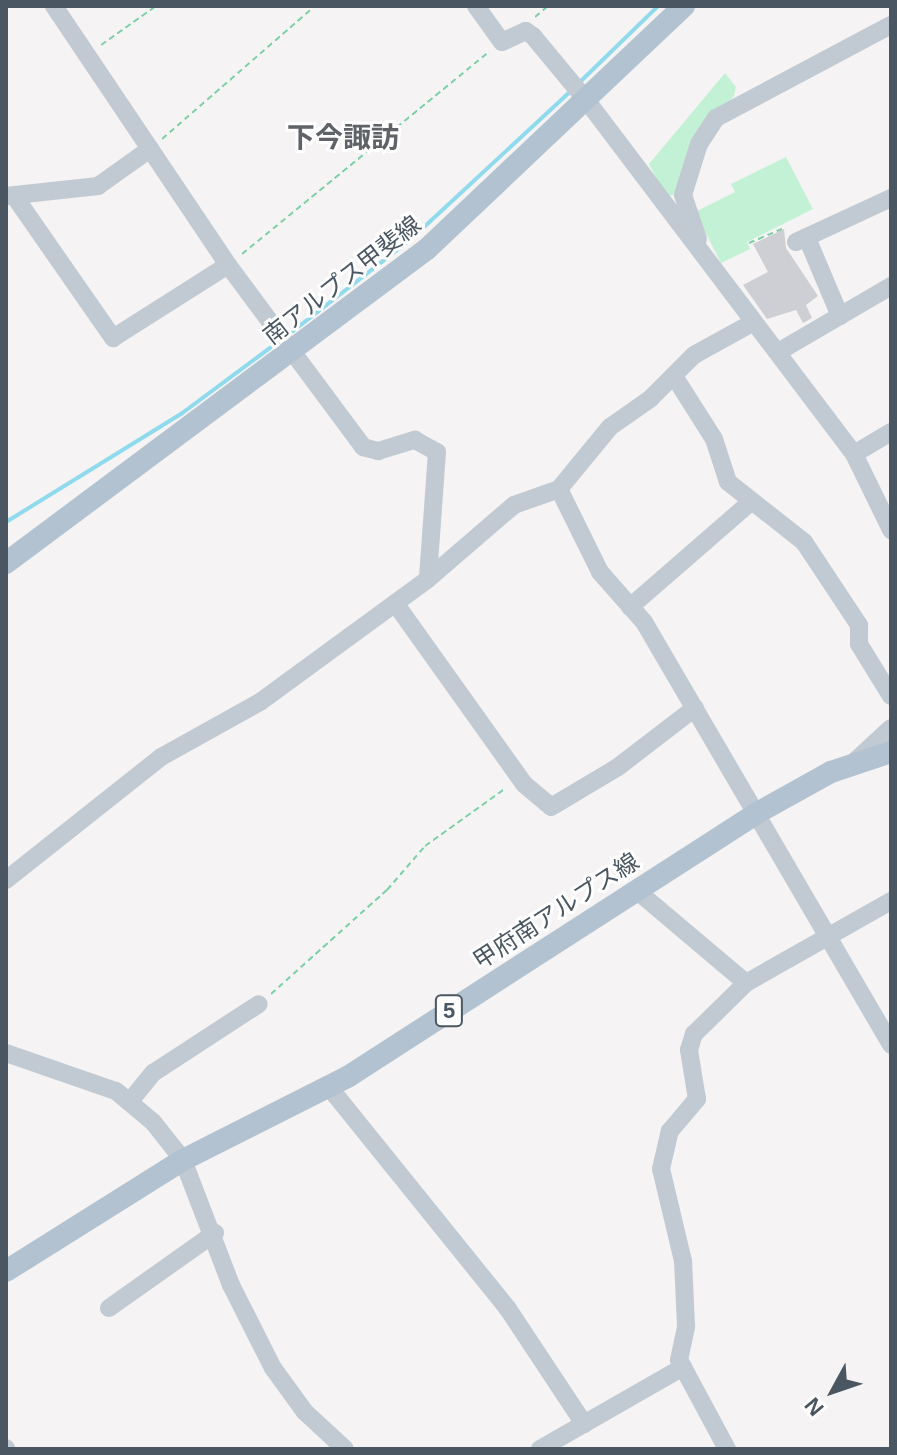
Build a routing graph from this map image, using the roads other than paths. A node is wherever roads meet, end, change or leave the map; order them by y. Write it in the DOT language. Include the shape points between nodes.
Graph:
graph roads {
  1 [pos="54,6"];
  2 [pos="476,6"];
  3 [pos="684,6"];
  4 [pos="891,25"];
  5 [pos="587,101"];
  6 [pos="150,149"];
  7 [pos="10,197"];
  8 [pos="891,198"];
  9 [pos="697,250"];
  10 [pos="228,265"];
  11 [pos="891,286"];
  12 [pos="840,316"];
  13 [pos="752,323"];
  14 [pos="292,352"];
  15 [pos="778,352"];
  16 [pos="674,376"];
  17 [pos="891,432"];
  18 [pos="854,454"];
  19 [pos="559,489"];
  20 [pos="751,502"];
  21 [pos="891,530"];
  22 [pos="6,563"];
  23 [pos="428,579"];
  24 [pos="395,603"];
  25 [pos="630,607"];
  26 [pos="891,696"];
  27 [pos="695,708"];
  28 [pos="891,728"];
  29 [pos="891,752"];
  30 [pos="854,762"];
  31 [pos="759,812"];
  32 [pos="6,880"];
  33 [pos="636,890"];
  34 [pos="891,901"];
  35 [pos="827,937"];
  36 [pos="746,983"];
  37 [pos="259,1004"];
  38 [pos="891,1045"];
  39 [pos="10,1055"];
  40 [pos="329,1087"];
  41 [pos="131,1100"];
  42 [pos="183,1160"];
  43 [pos="215,1233"];
  44 [pos="6,1271"];
  45 [pos="109,1308"];
  46 [pos="683,1367"];
  47 [pos="584,1424"];
  48 [pos="345,1449"];
  49 [pos="540,1449"];
  50 [pos="727,1449"];
  1 -- 6 [label="street"];
  2 -- 5 [label="street" via="502,42 526,31 533,36"];
  3 -- 5 [label="main road, 南アルプス甲斐線"];
  4 -- 9 [label="street" via="716,118 699,144 683,195"];
  5 -- 9 [label="street"];
  5 -- 14 [label="main road, 南アルプス甲斐線" via="427,249"];
  6 -- 7 [label="street" via="98,186"];
  6 -- 10 [label="street"];
  7 -- 10 [label="street" via="113,338"];
  8 -- 12 [label="street" via="801,240"];
  9 -- 13 [label="street" via="727,281"];
  10 -- 14 [label="street"];
  11 -- 12 [label="street"];
  12 -- 15 [label="street"];
  13 -- 15 [label="street"];
  13 -- 16 [label="street" via="694,355"];
  14 -- 22 [label="main road, 南アルプス甲斐線"];
  14 -- 23 [label="street" via="363,447 378,451 415,440 437,452"];
  15 -- 18 [label="street"];
  16 -- 19 [label="street" via="610,427"];
  16 -- 20 [label="street" via="714,439 728,482"];
  17 -- 18 [label="street"];
  18 -- 21 [label="street"];
  19 -- 23 [label="street" via="514,505"];
  19 -- 25 [label="street" via="600,572"];
  20 -- 25 [label="street"];
  20 -- 26 [label="street" via="804,542 859,625 859,644"];
  23 -- 24 [label="street"];
  24 -- 27 [label="street" via="519,777 551,807 618,767"];
  24 -- 32 [label="street" via="260,702 161,757"];
  25 -- 27 [label="street"];
  27 -- 31 [label="street"];
  28 -- 30 [label="street"];
  29 -- 30 [label="main road, 甲府南アルプス線 / 5"];
  30 -- 31 [label="main road, 甲府南アルプス線 / 5"];
  31 -- 33 [label="main road, 甲府南アルプス線 / 5"];
  31 -- 35 [label="street"];
  33 -- 36 [label="street"];
  33 -- 40 [label="main road, 甲府南アルプス線 / 5"];
  34 -- 35 [label="street"];
  35 -- 36 [label="street"];
  35 -- 38 [label="street"];
  36 -- 46 [label="street" via="694,1034 689,1050 697,1099 670,1131 663,1150 665,1201 686,1291"];
  37 -- 41 [label="street" via="153,1073"];
  39 -- 41 [label="street" via="88,1079"];
  40 -- 42 [label="main road, 甲府南アルプス線 / 5"];
  40 -- 47 [label="street" via="508,1309"];
  41 -- 42 [label="street"];
  42 -- 43 [label="street"];
  42 -- 44 [label="main road, 甲府南アルプス線 / 5"];
  43 -- 45 [label="street"];
  43 -- 48 [label="street" via="231,1285 273,1368 305,1412"];
  46 -- 47 [label="street"];
  46 -- 50 [label="street"];
  47 -- 49 [label="street"];
}
